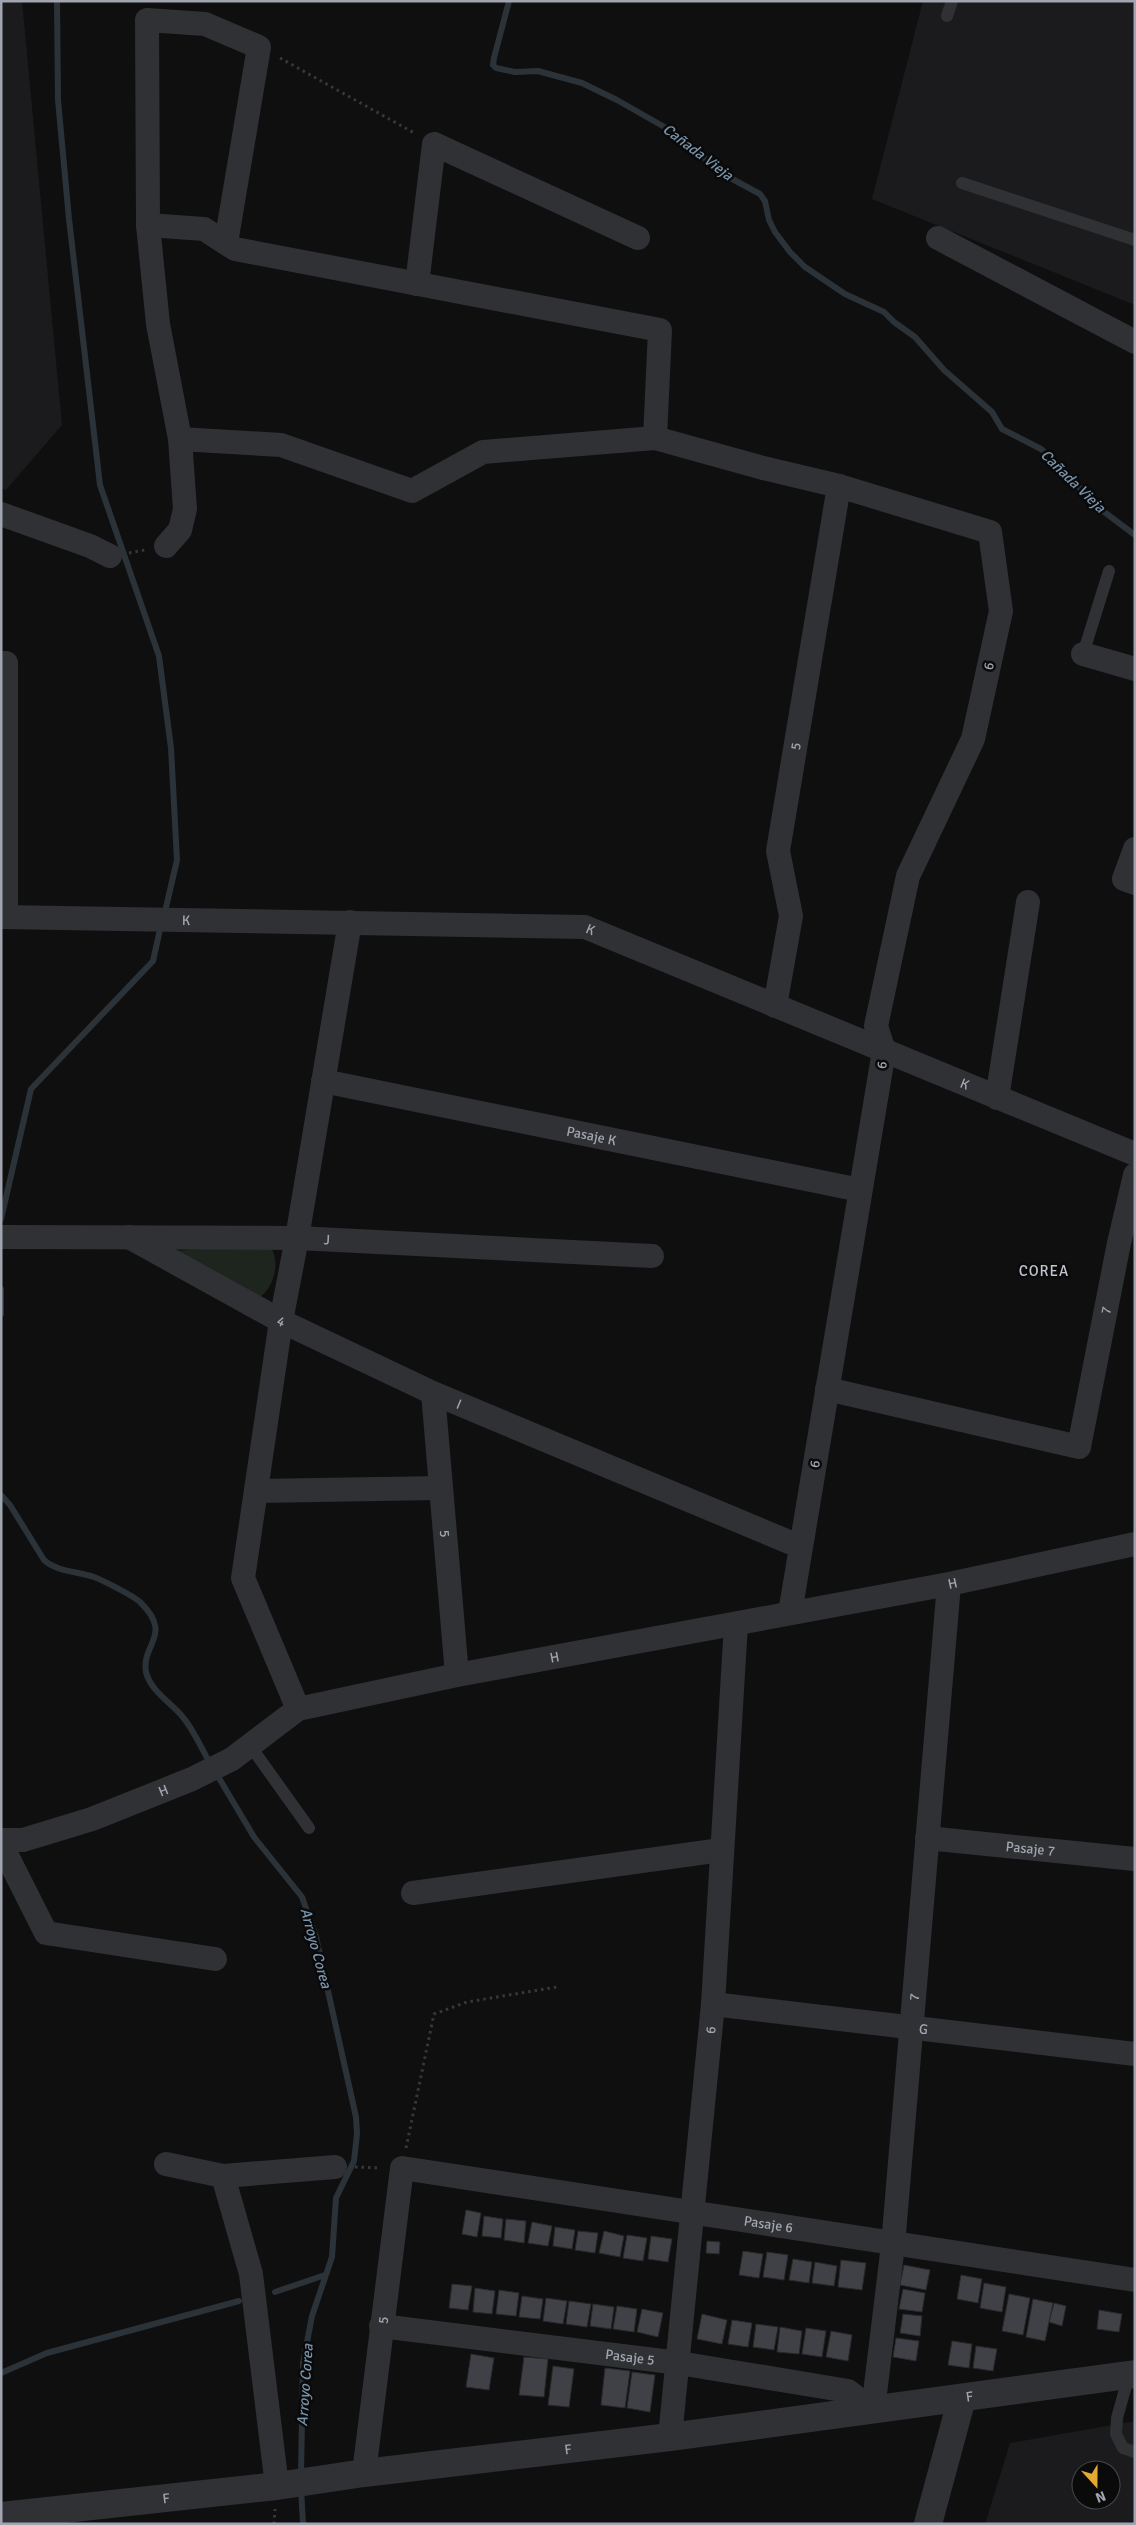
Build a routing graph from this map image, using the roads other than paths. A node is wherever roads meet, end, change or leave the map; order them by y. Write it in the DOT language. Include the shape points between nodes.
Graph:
graph roads {
  1 [pos="952,1"];
  2 [pos="947,16"];
  3 [pos="962,183"];
  4 [pos="148,225"];
  5 [pos="638,238"];
  6 [pos="938,238"];
  7 [pos="1135,240"];
  8 [pos="226,243"];
  9 [pos="417,284"];
  10 [pos="1135,342"];
  11 [pos="655,438"];
  12 [pos="180,439"];
  13 [pos="840,486"];
  14 [pos="1,514"];
  15 [pos="166,546"];
  16 [pos="110,556"];
  17 [pos="1109,570"];
  18 [pos="1083,654"];
  19 [pos="4,663"];
  20 [pos="1135,669"];
  21 [pos="1135,850"];
  22 [pos="1135,883"];
  23 [pos="1028,902"];
  24 [pos="4,917"];
  25 [pos="350,922"];
  26 [pos="775,1006"];
  27 [pos="884,1051"];
  28 [pos="323,1081"];
  29 [pos="997,1098"];
  30 [pos="1135,1154"];
  31 [pos="1135,1175"];
  32 [pos="860,1190"];
  33 [pos="12,1237"];
  34 [pos="129,1237"];
  35 [pos="297,1238"];
  36 [pos="1127,1246"];
  37 [pos="652,1256"];
  38 [pos="281,1321"];
  39 [pos="827,1389"];
  40 [pos="434,1393"];
  41 [pos="441,1488"];
  42 [pos="256,1491"];
  43 [pos="1135,1544"];
  44 [pos="801,1547"];
  45 [pos="949,1584"];
  46 [pos="790,1613"];
  47 [pos="736,1624"];
  48 [pos="456,1675"];
  49 [pos="298,1709"];
  50 [pos="241,1752"];
  51 [pos="309,1828"];
  52 [pos="926,1838"];
  53 [pos="1,1840"];
  54 [pos="1,1844"];
  55 [pos="721,1850"];
  56 [pos="1135,1859"];
  57 [pos="414,1893"];
  58 [pos="215,1959"];
  59 [pos="713,2004"];
  60 [pos="911,2029"];
  61 [pos="1135,2054"];
  62 [pos="166,2164"];
  63 [pos="334,2167"];
  64 [pos="402,2168"];
  65 [pos="223,2176"];
  66 [pos="693,2214"];
  67 [pos="893,2245"];
  68 [pos="1135,2280"];
  69 [pos="381,2326"];
  70 [pos="679,2363"];
  71 [pos="1132,2374"];
  72 [pos="962,2398"];
  73 [pos="873,2410"];
  74 [pos="670,2436"];
  75 [pos="1135,2452"];
  76 [pos="364,2473"];
  77 [pos="277,2486"];
  78 [pos="1,2516"];
  79 [pos="928,2524"];
  1 -- 2 [label="lane"];
  3 -- 7 [label="lane"];
  4 -- 8 [label="street" via="204,229"];
  4 -- 8 [label="street" via="148,20 205,24 260,47"];
  4 -- 12 [label="street" via="158,324"];
  5 -- 9 [label="street" via="434,144"];
  6 -- 10 [label="street"];
  8 -- 9 [label="street" via="235,249"];
  9 -- 11 [label="street" via="660,330"];
  11 -- 12 [label="street" via="483,452 412,491 280,446"];
  11 -- 13 [label="street"];
  12 -- 15 [label="street" via="185,508 180,530"];
  13 -- 26 [label="street, 5" via="778,851 792,916"];
  13 -- 27 [label="street, 6" via="990,532 1001,611 973,739 908,876 876,1026"];
  14 -- 16 [label="street"];
  17 -- 18 [label="lane"];
  18 -- 20 [label="street"];
  19 -- 24 [label="street"];
  21 -- 22 [label="street" via="1124,879"];
  23 -- 29 [label="street"];
  24 -- 25 [label="street, K"];
  25 -- 26 [label="street, K" via="585,927"];
  25 -- 28 [label="street, 4"];
  26 -- 27 [label="street, K"];
  27 -- 29 [label="street, K"];
  27 -- 32 [label="street, 6"];
  28 -- 32 [label="street, Pasaje K"];
  28 -- 35 [label="street, 4"];
  29 -- 30 [label="street, K"];
  31 -- 36 [label="street, 7"];
  32 -- 39 [label="street, 6"];
  33 -- 34 [label="street, J"];
  34 -- 35 [label="street, J"];
  34 -- 38 [label="street, I"];
  35 -- 37 [label="street, J"];
  35 -- 38 [label="street, 4"];
  36 -- 39 [label="street, 7" via="1079,1447"];
  38 -- 40 [label="street, I"];
  38 -- 42 [label="street, 4"];
  39 -- 44 [label="street, 6"];
  40 -- 41 [label="street, 5"];
  40 -- 44 [label="street, I"];
  41 -- 42 [label="street"];
  41 -- 48 [label="street, 5"];
  42 -- 49 [label="street, 4" via="242,1578"];
  43 -- 45 [label="street, H"];
  44 -- 46 [label="street, 6"];
  45 -- 46 [label="street, H"];
  45 -- 52 [label="street, 7"];
  46 -- 47 [label="street, H"];
  47 -- 48 [label="street, H"];
  47 -- 55 [label="street, 6"];
  48 -- 49 [label="street, H"];
  49 -- 50 [label="street, H"];
  50 -- 51 [label="lane"];
  50 -- 53 [label="street, H" via="192,1779 92,1819 23,1840"];
  52 -- 56 [label="street, Pasaje 7"];
  52 -- 60 [label="street, 7"];
  54 -- 58 [label="street" via="46,1933"];
  55 -- 57 [label="street"];
  55 -- 59 [label="street, 6"];
  59 -- 60 [label="street, G"];
  59 -- 66 [label="street, 6"];
  60 -- 61 [label="street, G"];
  60 -- 67 [label="street, 7"];
  62 -- 65 [label="street"];
  63 -- 65 [label="street"];
  64 -- 66 [label="street, Pasaje 6"];
  64 -- 69 [label="street, 5"];
  65 -- 77 [label="street" via="251,2274"];
  66 -- 67 [label="street, Pasaje 6"];
  66 -- 70 [label="street, 6"];
  67 -- 68 [label="street, Pasaje 6"];
  67 -- 73 [label="street, 7"];
  69 -- 70 [label="street, Pasaje 5"];
  69 -- 76 [label="street, 5"];
  70 -- 73 [label="street, Pasaje 5" via="848,2391"];
  70 -- 74 [label="street, 6"];
  71 -- 72 [label="street, F"];
  71 -- 75 [label="lane" via="1117,2418 1116,2434 1124,2448"];
  72 -- 73 [label="street, F"];
  72 -- 79 [label="street"];
  73 -- 74 [label="street, F"];
  74 -- 76 [label="street, F"];
  76 -- 77 [label="street, F"];
  77 -- 78 [label="street, F"];
}
